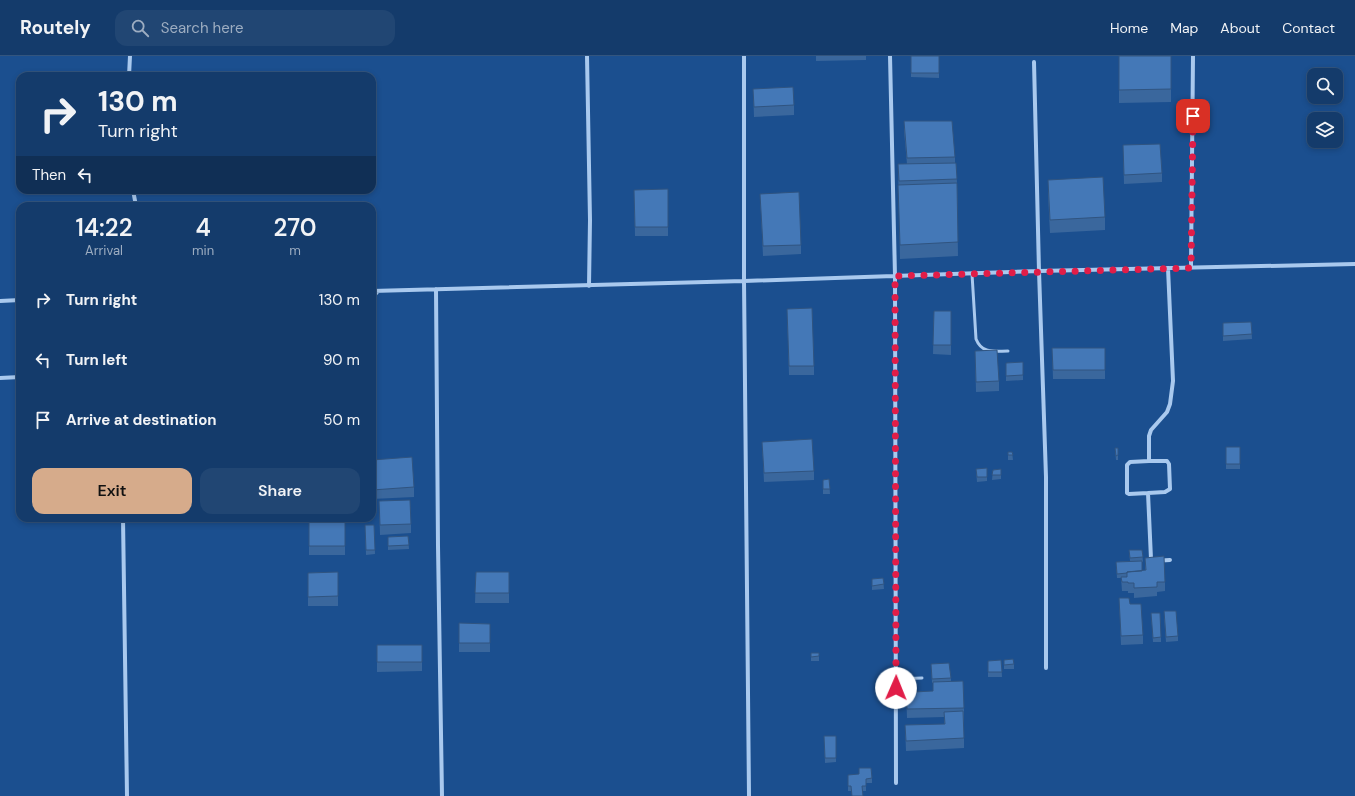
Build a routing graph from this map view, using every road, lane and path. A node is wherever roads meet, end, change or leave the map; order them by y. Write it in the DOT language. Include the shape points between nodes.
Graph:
graph roads {
  1 [pos="130,56"];
  2 [pos="587,56"];
  3 [pos="744,56"];
  4 [pos="890,56"];
  5 [pos="1193,56"];
  6 [pos="1034,62"];
  7 [pos="129,72"];
  8 [pos="1355,264"];
  9 [pos="1168,268"];
  10 [pos="1191,268"];
  11 [pos="1039,272"];
  12 [pos="972,274"];
  13 [pos="895,276"];
  14 [pos="744,282"];
  15 [pos="589,286"];
  16 [pos="436,289"];
  17 [pos="378,291"];
  18 [pos="376,293"];
  19 [pos="16,300"];
  20 [pos="0,301"];
  21 [pos="1008,351"];
  22 [pos="16,377"];
  23 [pos="0,378"];
  24 [pos="1149,461"];
  25 [pos="1148,492"];
  26 [pos="122,522"];
  27 [pos="1170,560"];
  28 [pos="1046,668"];
  29 [pos="922,678"];
  30 [pos="896,679"];
  31 [pos="896,783"];
  32 [pos="127,796"];
  33 [pos="442,796"];
  34 [pos="749,796"];
  1 -- 7 [label="street"];
  2 -- 15 [label="street"];
  3 -- 14 [label="street"];
  4 -- 13 [label="street"];
  5 -- 10 [label="street"];
  6 -- 11 [label="street"];
  8 -- 10 [label="street"];
  9 -- 10 [label="street"];
  9 -- 11 [label="street"];
  9 -- 24 [label="street" via="1174,381 1167,412 1149,436"];
  11 -- 12 [label="street"];
  11 -- 28 [label="street" via="1046,477"];
  12 -- 13 [label="street"];
  12 -- 21 [label="lane" via="976,339 982,348 989,351"];
  13 -- 14 [label="street"];
  13 -- 30 [label="street"];
  14 -- 15 [label="street"];
  14 -- 34 [label="street"];
  15 -- 16 [label="street"];
  16 -- 17 [label="street"];
  16 -- 33 [label="street"];
  17 -- 18 [label="street"];
  19 -- 20 [label="street"];
  22 -- 23 [label="street"];
  24 -- 25 [label="street" via="1167,461 1170,489 1165,492"];
  24 -- 25 [label="street" via="1130,462 1127,465 1128,493"];
  25 -- 27 [label="street" via="1151,559"];
  26 -- 32 [label="street"];
  29 -- 30 [label="lane"];
  30 -- 31 [label="street"];
}
